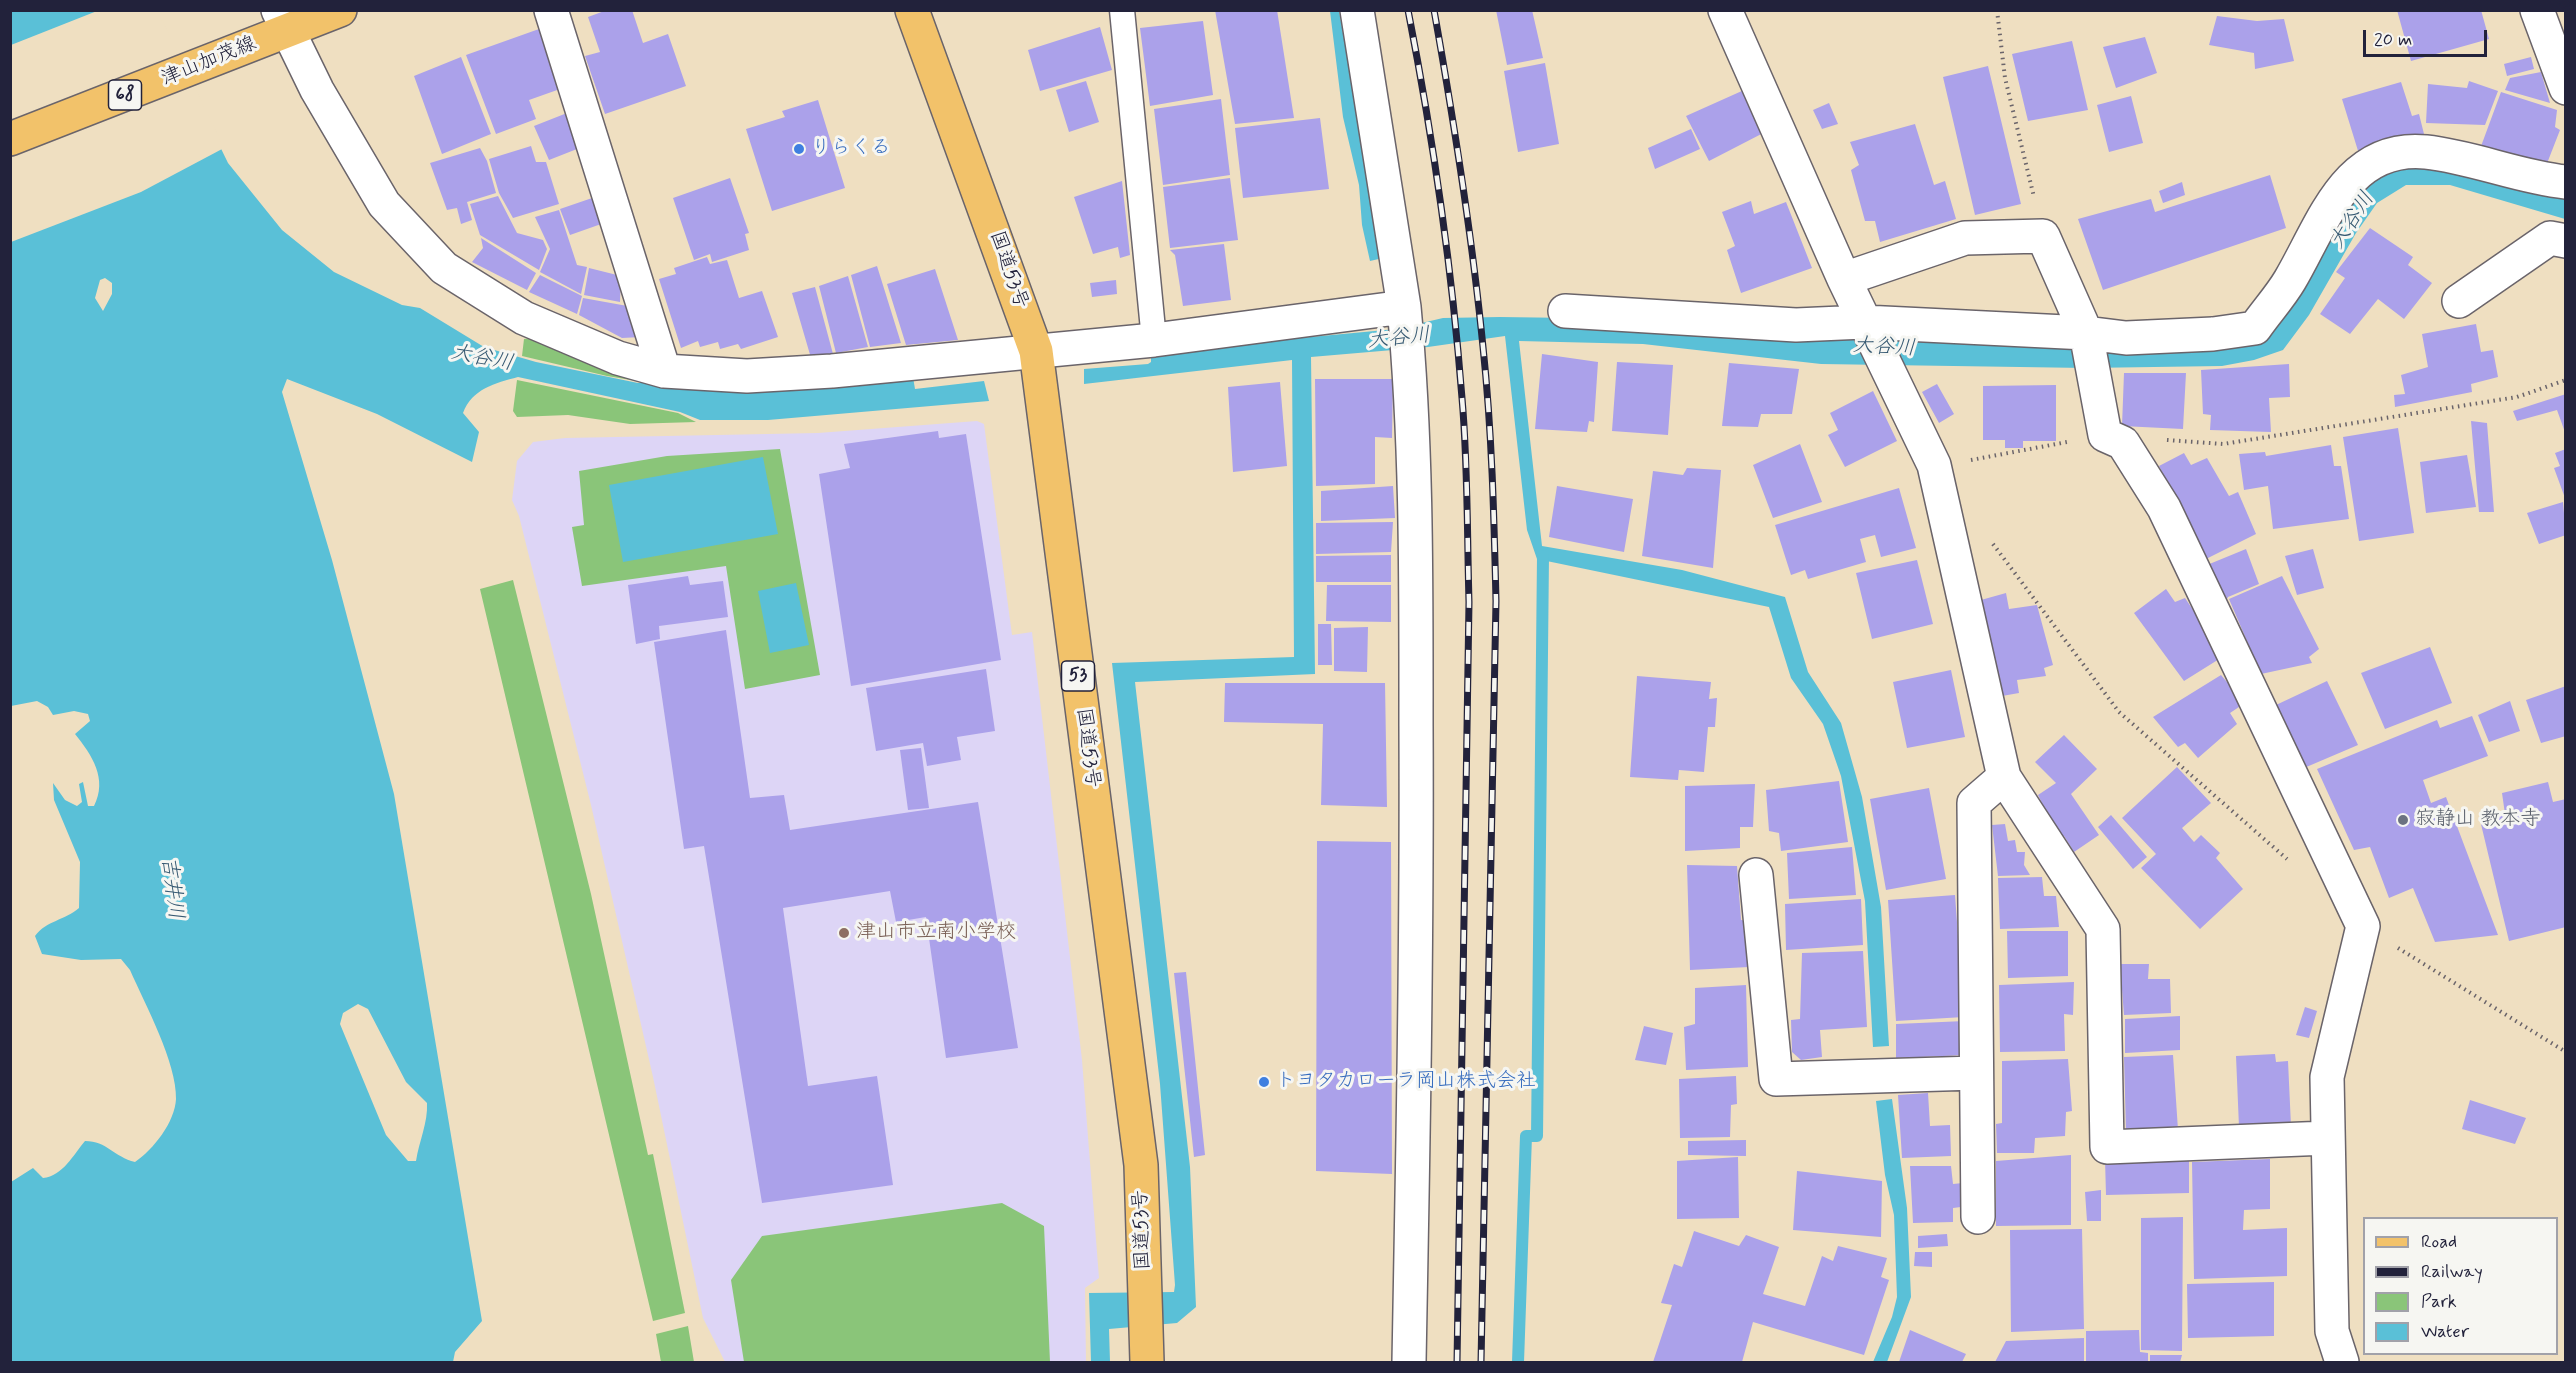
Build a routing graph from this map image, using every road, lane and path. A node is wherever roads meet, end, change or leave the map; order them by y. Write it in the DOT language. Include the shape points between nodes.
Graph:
graph roads {
  1 [pos="340,10"];
  2 [pos="551,10"];
  3 [pos="912,10"];
  4 [pos="1122,10"];
  5 [pos="1357,10"];
  6 [pos="1725,10"];
  7 [pos="1997,10"];
  8 [pos="2537,10"];
  9 [pos="283,20"];
  10 [pos="2565,88"];
  11 [pos="10,139"];
  12 [pos="2565,182"];
  13 [pos="2043,236"];
  14 [pos="2565,241"];
  15 [pos="1844,279"];
  16 [pos="2459,301"];
  17 [pos="1565,311"];
  18 [pos="1405,312"];
  19 [pos="1864,322"];
  20 [pos="2086,337"];
  21 [pos="1154,340"];
  22 [pos="1036,351"];
  23 [pos="664,371"];
  24 [pos="2565,380"];
  25 [pos="2105,435"];
  26 [pos="2164,439"];
  27 [pos="1934,465"];
  28 [pos="1991,541"];
  29 [pos="2004,777"];
  30 [pos="2294,865"];
  31 [pos="1756,875"];
  32 [pos="2363,926"];
  33 [pos="2565,1052"];
  34 [pos="1976,1073"];
  35 [pos="2327,1138"];
  36 [pos="1978,1217"];
  37 [pos="1147,1362"];
  38 [pos="1409,1362"];
  39 [pos="2342,1362"];
  1 -- 9 [label="main road, 津山加茂線 / 68"];
  2 -- 23 [label="street"];
  3 -- 22 [label="main road, 国道53号 / 53"];
  4 -- 21 [label="lane"];
  5 -- 18 [label="street"];
  6 -- 15 [label="street"];
  7 -- 13 [label="path" via="2005,78"];
  8 -- 10 [label="street"];
  9 -- 11 [label="main road, 津山加茂線 / 68" via="240,50"];
  9 -- 23 [label="street" via="317,90 384,204 444,268 524,318 618,358"];
  12 -- 20 [label="street" via="2428,152 2392,153 2361,169 2337,195 2289,282 2255,328 2213,334"];
  13 -- 15 [label="street" via="1965,238"];
  13 -- 20 [label="street"];
  14 -- 16 [label="street" via="2550,238"];
  15 -- 19 [label="street"];
  17 -- 19 [label="street" via="1796,325"];
  18 -- 21 [label="street"];
  18 -- 38 [label="street" via="1416,565 1417,888"];
  19 -- 20 [label="street"];
  19 -- 27 [label="street"];
  20 -- 25 [label="street"];
  21 -- 22 [label="street"];
  22 -- 23 [label="street" via="747,376"];
  22 -- 37 [label="main road, 国道53号 / 53" via="1142,1165"];
  24 -- 26 [label="path" via="2517,397 2223,444"];
  25 -- 27 [label="path"];
  25 -- 32 [label="street" via="2123,443 2164,508"];
  27 -- 29 [label="street"];
  28 -- 30 [label="path" via="2119,712"];
  29 -- 34 [label="street" via="1974,803"];
  29 -- 35 [label="street" via="2103,930 2107,1147"];
  31 -- 34 [label="street" via="1776,1079"];
  32 -- 33 [label="path"];
  32 -- 35 [label="street" via="2327,1077"];
  34 -- 36 [label="street"];
  35 -- 39 [label="street" via="2332,1331"];
}
